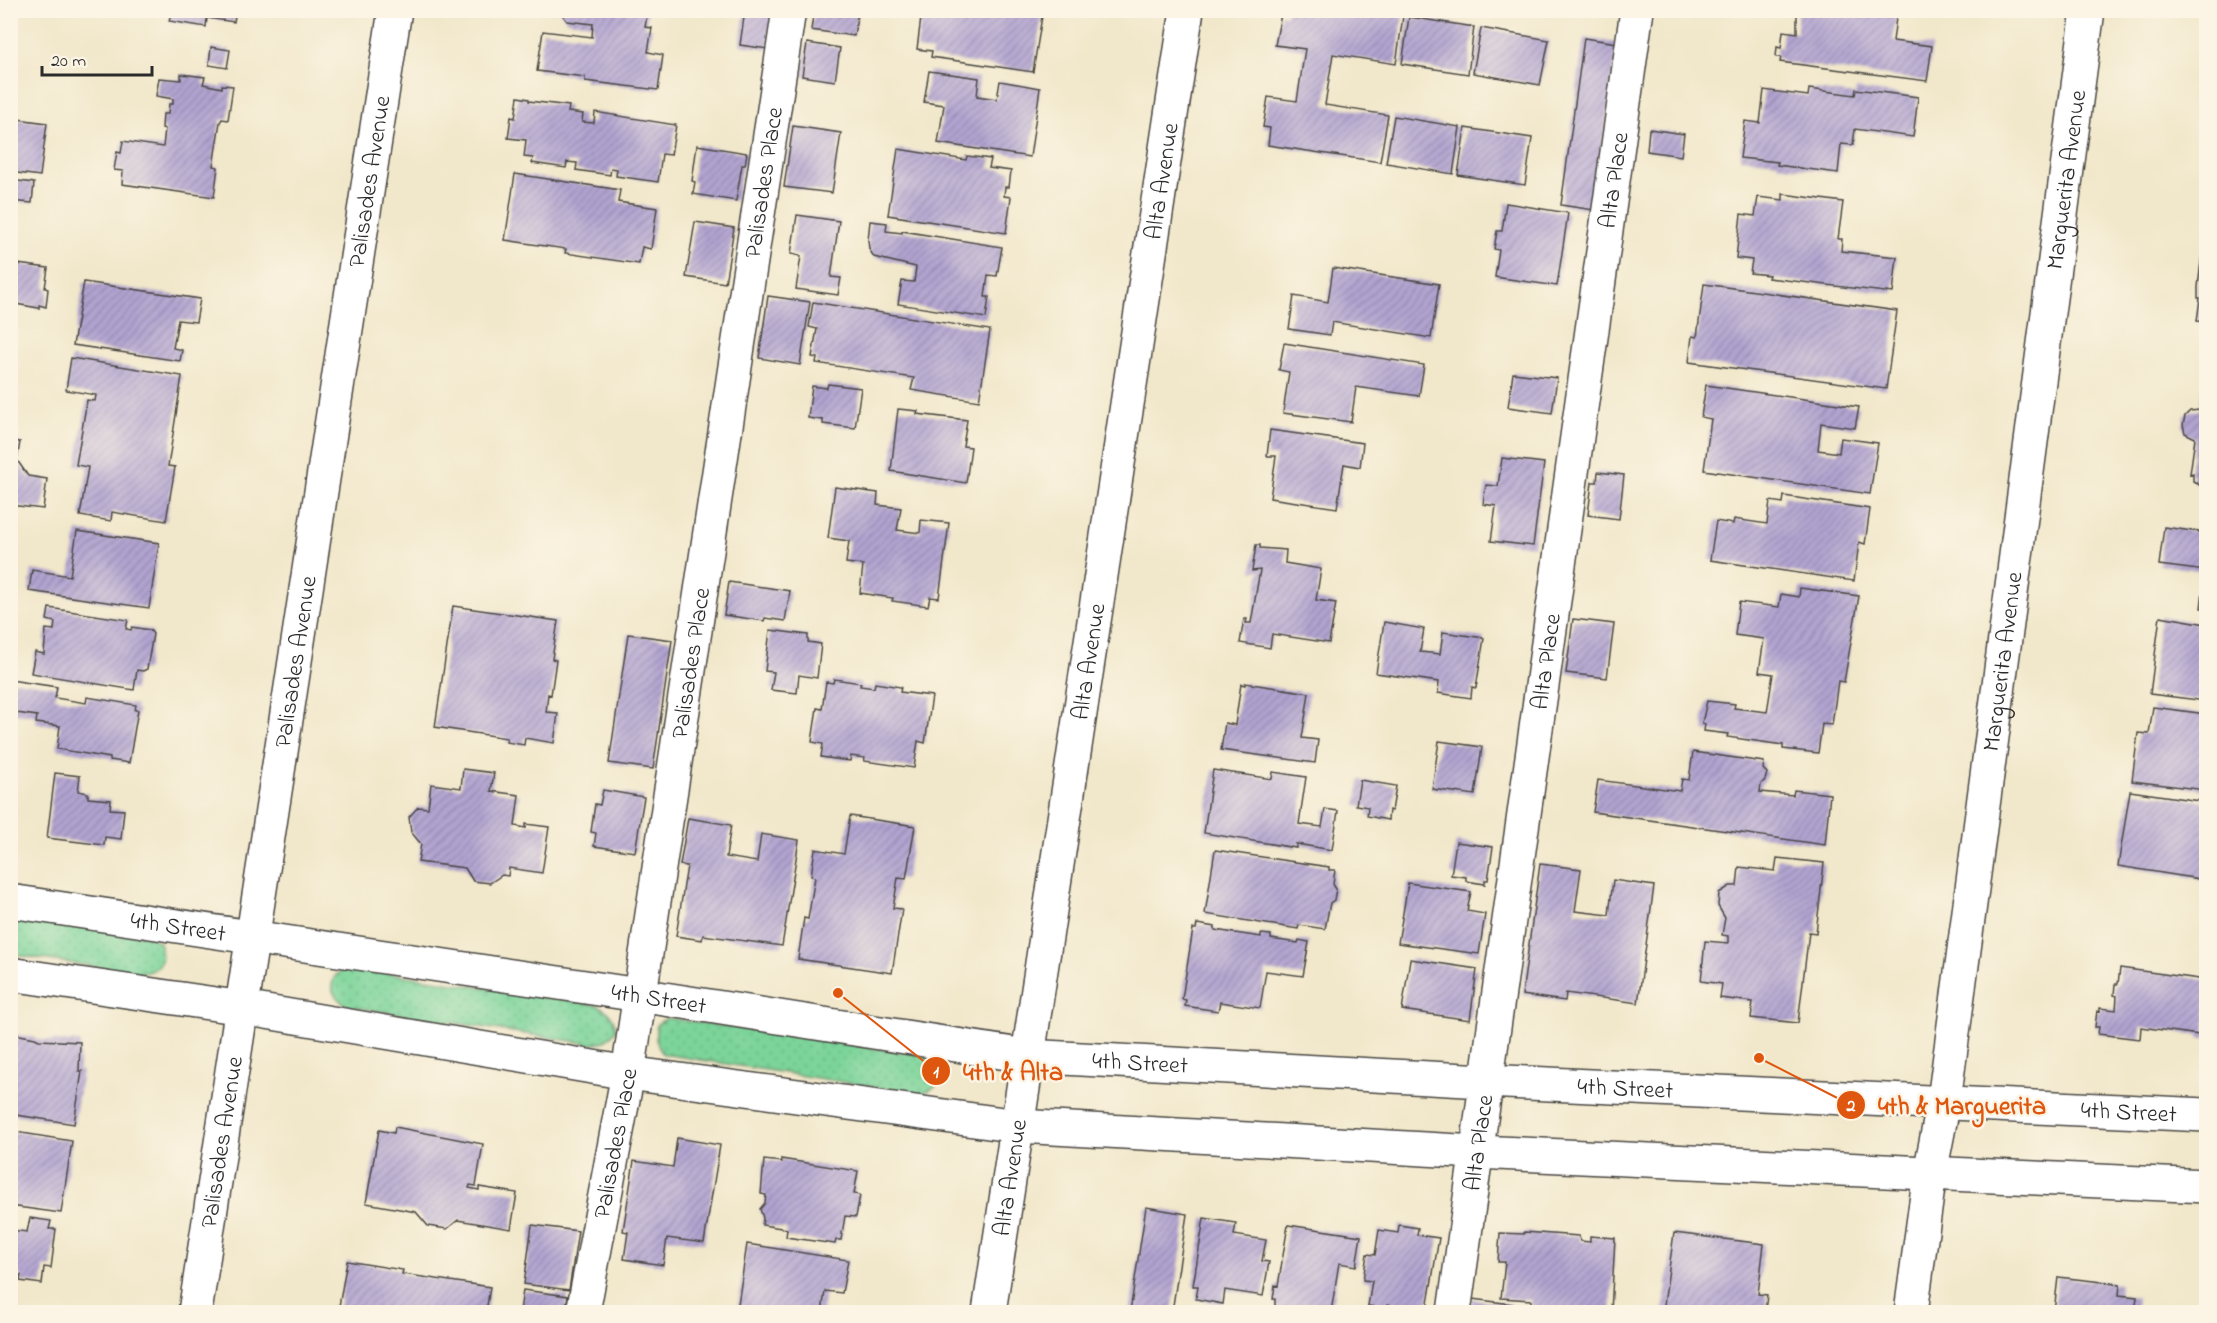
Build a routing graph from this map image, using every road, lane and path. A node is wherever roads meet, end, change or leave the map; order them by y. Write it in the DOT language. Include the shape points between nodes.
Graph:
graph roads {
  1 [pos="395,10"];
  2 [pos="789,10"];
  3 [pos="1187,10"];
  4 [pos="1637,10"];
  5 [pos="2088,10"];
  6 [pos="10,902"];
  7 [pos="254,937"];
  8 [pos="10,974"];
  9 [pos="639,995"];
  10 [pos="243,1008"];
  11 [pos="1026,1056"];
  12 [pos="628,1073"];
  13 [pos="1485,1082"];
  14 [pos="1944,1101"];
  15 [pos="2206,1115"];
  16 [pos="1018,1126"];
  17 [pos="1477,1152"];
  18 [pos="1930,1173"];
  19 [pos="2206,1186"];
  20 [pos="195,1312"];
  21 [pos="583,1312"];
  22 [pos="989,1312"];
  23 [pos="1454,1312"];
  24 [pos="1911,1312"];
  1 -- 7 [label="street, Palisades Avenue"];
  2 -- 9 [label="street, Palisades Place"];
  3 -- 11 [label="street, Alta Avenue"];
  4 -- 13 [label="street, Alta Place"];
  5 -- 14 [label="street, Marguerita Avenue"];
  6 -- 7 [label="street, 4th Street"];
  7 -- 9 [label="street, 4th Street"];
  7 -- 10 [label="street, Palisades Avenue"];
  8 -- 10 [label="street"];
  9 -- 11 [label="street, 4th Street"];
  9 -- 12 [label="street, Palisades Place"];
  10 -- 12 [label="street"];
  10 -- 20 [label="street, Palisades Avenue"];
  11 -- 13 [label="street, 4th Street"];
  11 -- 16 [label="street, Alta Avenue"];
  12 -- 16 [label="street"];
  12 -- 21 [label="street, Palisades Place"];
  13 -- 14 [label="street, 4th Street"];
  13 -- 17 [label="street, Alta Place"];
  14 -- 15 [label="street, 4th Street"];
  14 -- 18 [label="street, Marguerita Avenue"];
  16 -- 17 [label="street"];
  16 -- 22 [label="street, Alta Avenue"];
  17 -- 18 [label="street"];
  17 -- 23 [label="street, Alta Place"];
  18 -- 19 [label="street"];
  18 -- 24 [label="street, Marguerita Avenue"];
}
